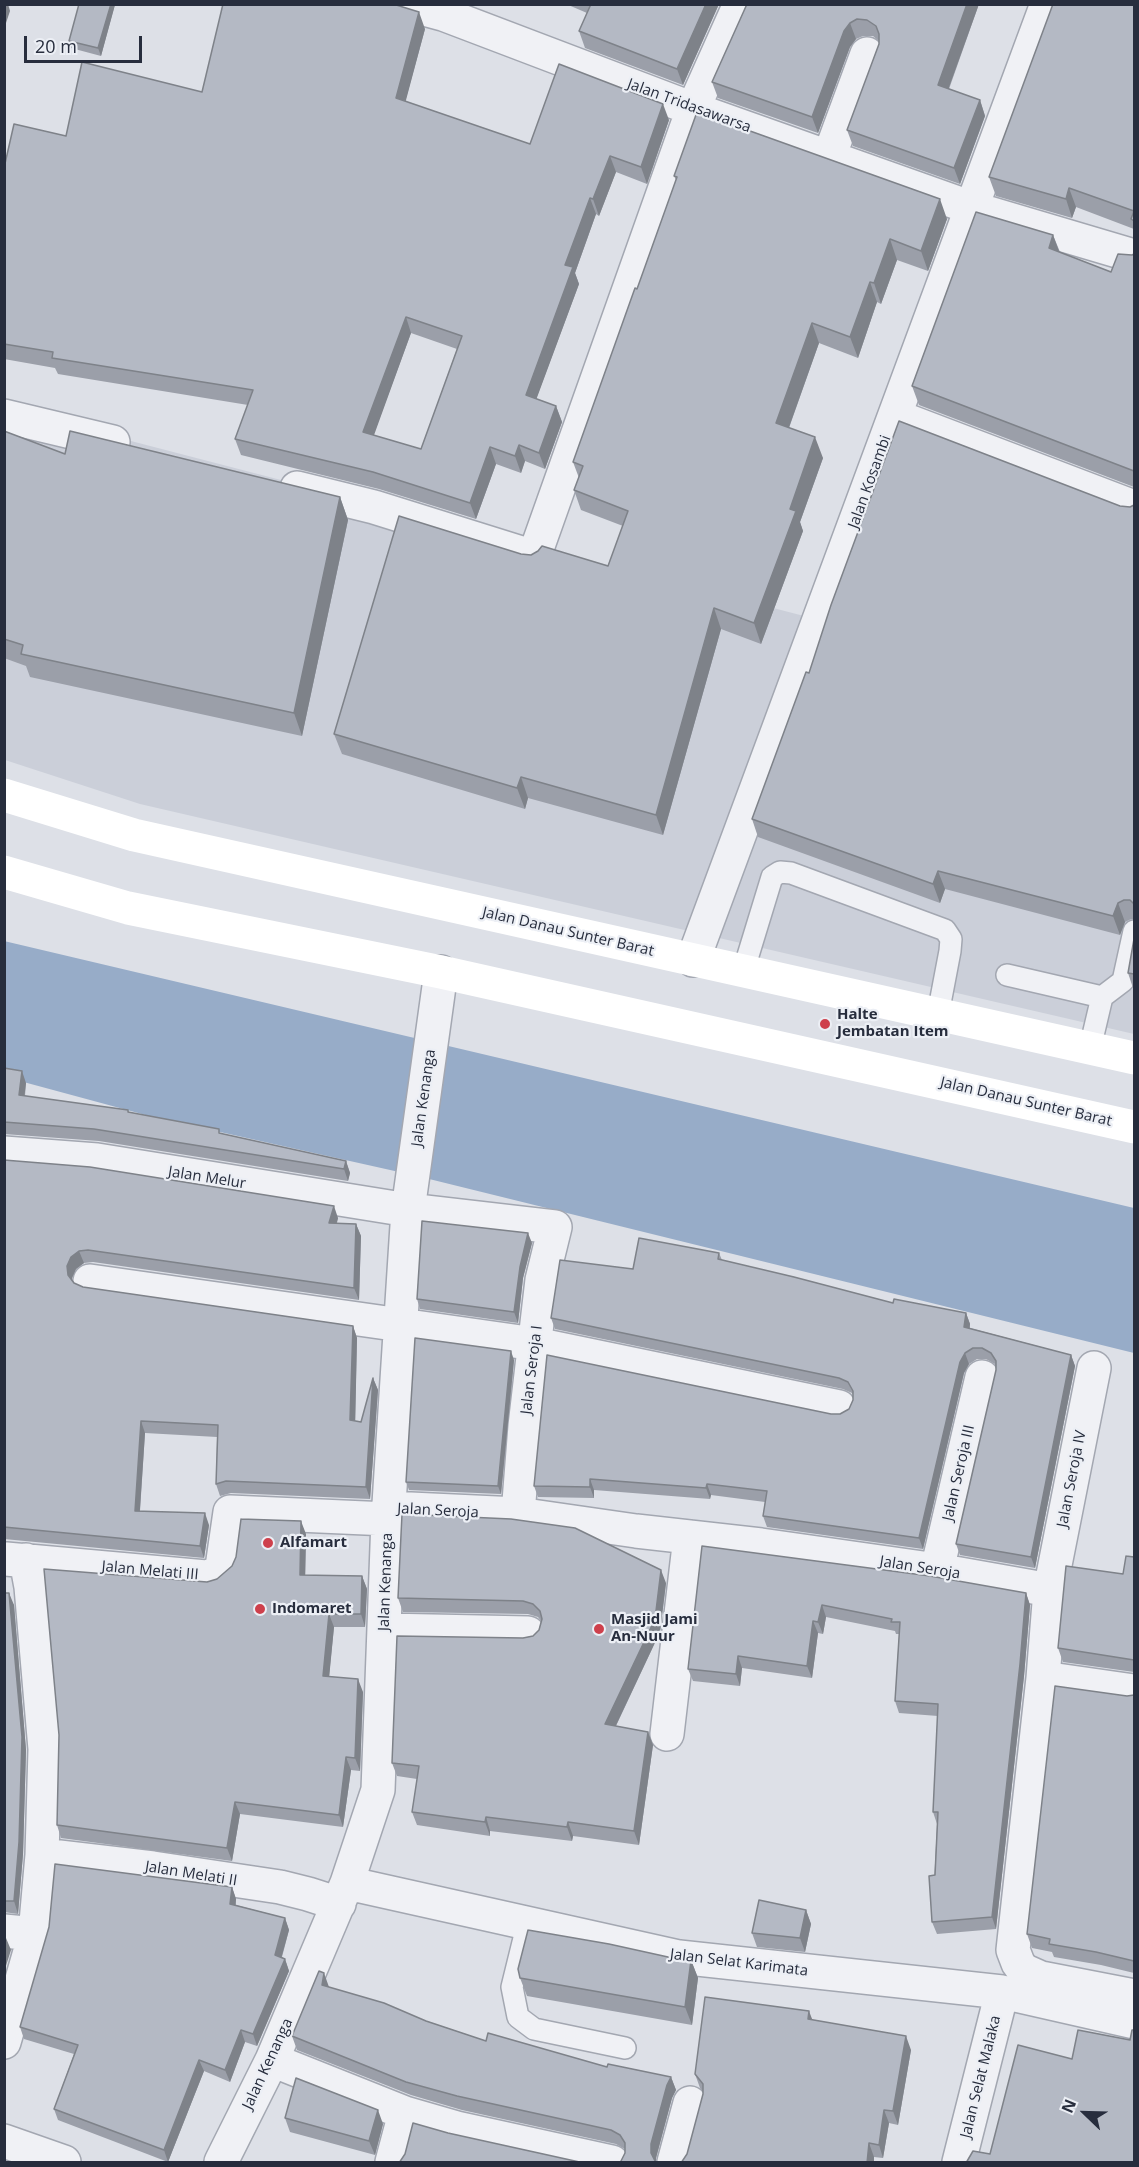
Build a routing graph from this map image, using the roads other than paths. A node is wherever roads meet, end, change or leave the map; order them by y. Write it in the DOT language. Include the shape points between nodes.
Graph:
graph roads {
  1 [pos="406,4"];
  2 [pos="740,4"];
  3 [pos="1047,4"];
  4 [pos="470,14"];
  5 [pos="867,54"];
  6 [pos="693,109"];
  7 [pos="829,157"];
  8 [pos="972,208"];
  9 [pos="1134,256"];
  10 [pos="4,416"];
  11 [pos="895,416"];
  12 [pos="143,450"];
  13 [pos="270,481"];
  14 [pos="1134,507"];
  15 [pos="4,795"];
  16 [pos="4,872"];
  17 [pos="1134,931"];
  18 [pos="693,960"];
  19 [pos="441,972"];
  20 [pos="743,972"];
  21 [pos="1007,975"];
  22 [pos="1102,997"];
  23 [pos="938,1014"];
  24 [pos="1090,1048"];
  25 [pos="1134,1058"];
  26 [pos="1134,1126"];
  27 [pos="4,1153"];
  28 [pos="410,1197"];
  29 [pos="555,1227"];
  30 [pos="90,1281"];
  31 [pos="401,1326"];
  32 [pos="535,1344"];
  33 [pos="1094,1368"];
  34 [pos="982,1377"];
  35 [pos="839,1407"];
  36 [pos="389,1514"];
  37 [pos="518,1514"];
  38 [pos="690,1537"];
  39 [pos="15,1560"];
  40 [pos="937,1570"];
  41 [pos="1050,1590"];
  42 [pos="384,1630"];
  43 [pos="528,1633"];
  44 [pos="1043,1678"];
  45 [pos="1134,1691"];
  46 [pos="667,1734"];
  47 [pos="42,1855"];
  48 [pos="343,1894"];
  49 [pos="528,1922"];
  50 [pos="20,1933"];
  51 [pos="1002,1992"];
  52 [pos="1134,1996"];
  53 [pos="1134,2022"];
  54 [pos="4,2042"];
  55 [pos="625,2048"];
  56 [pos="272,2060"];
  57 [pos="690,2103"];
  58 [pos="405,2113"];
  59 [pos="4,2141"];
  60 [pos="533,2154"];
  61 [pos="64,2163"];
  62 [pos="221,2163"];
  63 [pos="392,2163"];
  64 [pos="612,2163"];
  65 [pos="674,2163"];
  66 [pos="960,2163"];
  1 -- 4 [label="street, Jalan Tridasawarsa"];
  2 -- 6 [label="street"];
  3 -- 8 [label="street, Jalan Kosambi"];
  4 -- 6 [label="street, Jalan Tridasawarsa"];
  5 -- 7 [label="street"];
  6 -- 7 [label="street, Jalan Tridasawarsa"];
  6 -- 13 [label="street" via="534,557 374,507"];
  7 -- 8 [label="street, Jalan Tridasawarsa"];
  8 -- 9 [label="street, Jalan Tridasawarsa"];
  8 -- 11 [label="street, Jalan Kosambi"];
  10 -- 12 [label="street"];
  11 -- 14 [label="street"];
  11 -- 18 [label="street, Jalan Kosambi"];
  15 -- 18 [label="main road, Jalan Danau Sunter Barat" via="134,835"];
  16 -- 19 [label="main road, Jalan Danau Sunter Barat" via="128,908"];
  17 -- 22 [label="lane" via="1123,981"];
  18 -- 20 [label="main road, Jalan Danau Sunter Barat"];
  19 -- 26 [label="main road, Jalan Danau Sunter Barat"];
  19 -- 28 [label="street, Jalan Kenanga"];
  20 -- 23 [label="main road, Jalan Danau Sunter Barat"];
  20 -- 23 [label="lane" via="772,877 780,872 791,873 945,930 951,939 950,951"];
  21 -- 22 [label="lane"];
  22 -- 24 [label="lane"];
  23 -- 24 [label="main road, Jalan Danau Sunter Barat"];
  24 -- 25 [label="main road, Jalan Danau Sunter Barat"];
  27 -- 28 [label="street, Jalan Melur" via="97,1160"];
  28 -- 29 [label="street, Jalan Melur"];
  28 -- 31 [label="street, Jalan Kenanga"];
  29 -- 32 [label="street, Jalan Seroja I" via="542,1280"];
  30 -- 31 [label="street"];
  31 -- 32 [label="street"];
  31 -- 36 [label="street, Jalan Kenanga"];
  32 -- 35 [label="street"];
  32 -- 37 [label="street, Jalan Seroja I"];
  33 -- 41 [label="street, Jalan Seroja IV"];
  34 -- 40 [label="street, Jalan Seroja III"];
  36 -- 37 [label="street, Jalan Seroja"];
  36 -- 39 [label="street, Jalan Melati III" via="230,1512 222,1567 216,1574 206,1576"];
  36 -- 42 [label="street, Jalan Kenanga"];
  37 -- 38 [label="street, Jalan Seroja"];
  38 -- 40 [label="street, Jalan Seroja"];
  38 -- 46 [label="street"];
  39 -- 47 [label="street" via="31,1587 45,1749"];
  40 -- 41 [label="street, Jalan Seroja"];
  41 -- 44 [label="street"];
  42 -- 43 [label="street"];
  42 -- 48 [label="street, Jalan Kenanga" via="378,1790"];
  44 -- 45 [label="street"];
  44 -- 52 [label="street" via="1013,1950 1023,1970 1041,1978"];
  47 -- 48 [label="street, Jalan Melati II" via="153,1868 308,1894"];
  47 -- 50 [label="street"];
  48 -- 49 [label="street, Jalan Selat Karimata"];
  48 -- 56 [label="street, Jalan Kenanga"];
  49 -- 51 [label="street, Jalan Selat Karimata" via="690,1959"];
  49 -- 55 [label="lane" via="512,1987 518,2018 534,2029"];
  50 -- 54 [label="street"];
  51 -- 53 [label="street, Jalan Selat Karimata"];
  51 -- 66 [label="street, Jalan Selat Malaka"];
  56 -- 58 [label="street"];
  56 -- 62 [label="street, Jalan Kenanga"];
  57 -- 65 [label="street"];
  58 -- 60 [label="street"];
  58 -- 63 [label="street"];
  59 -- 61 [label="street"];
  60 -- 64 [label="street"];
}
